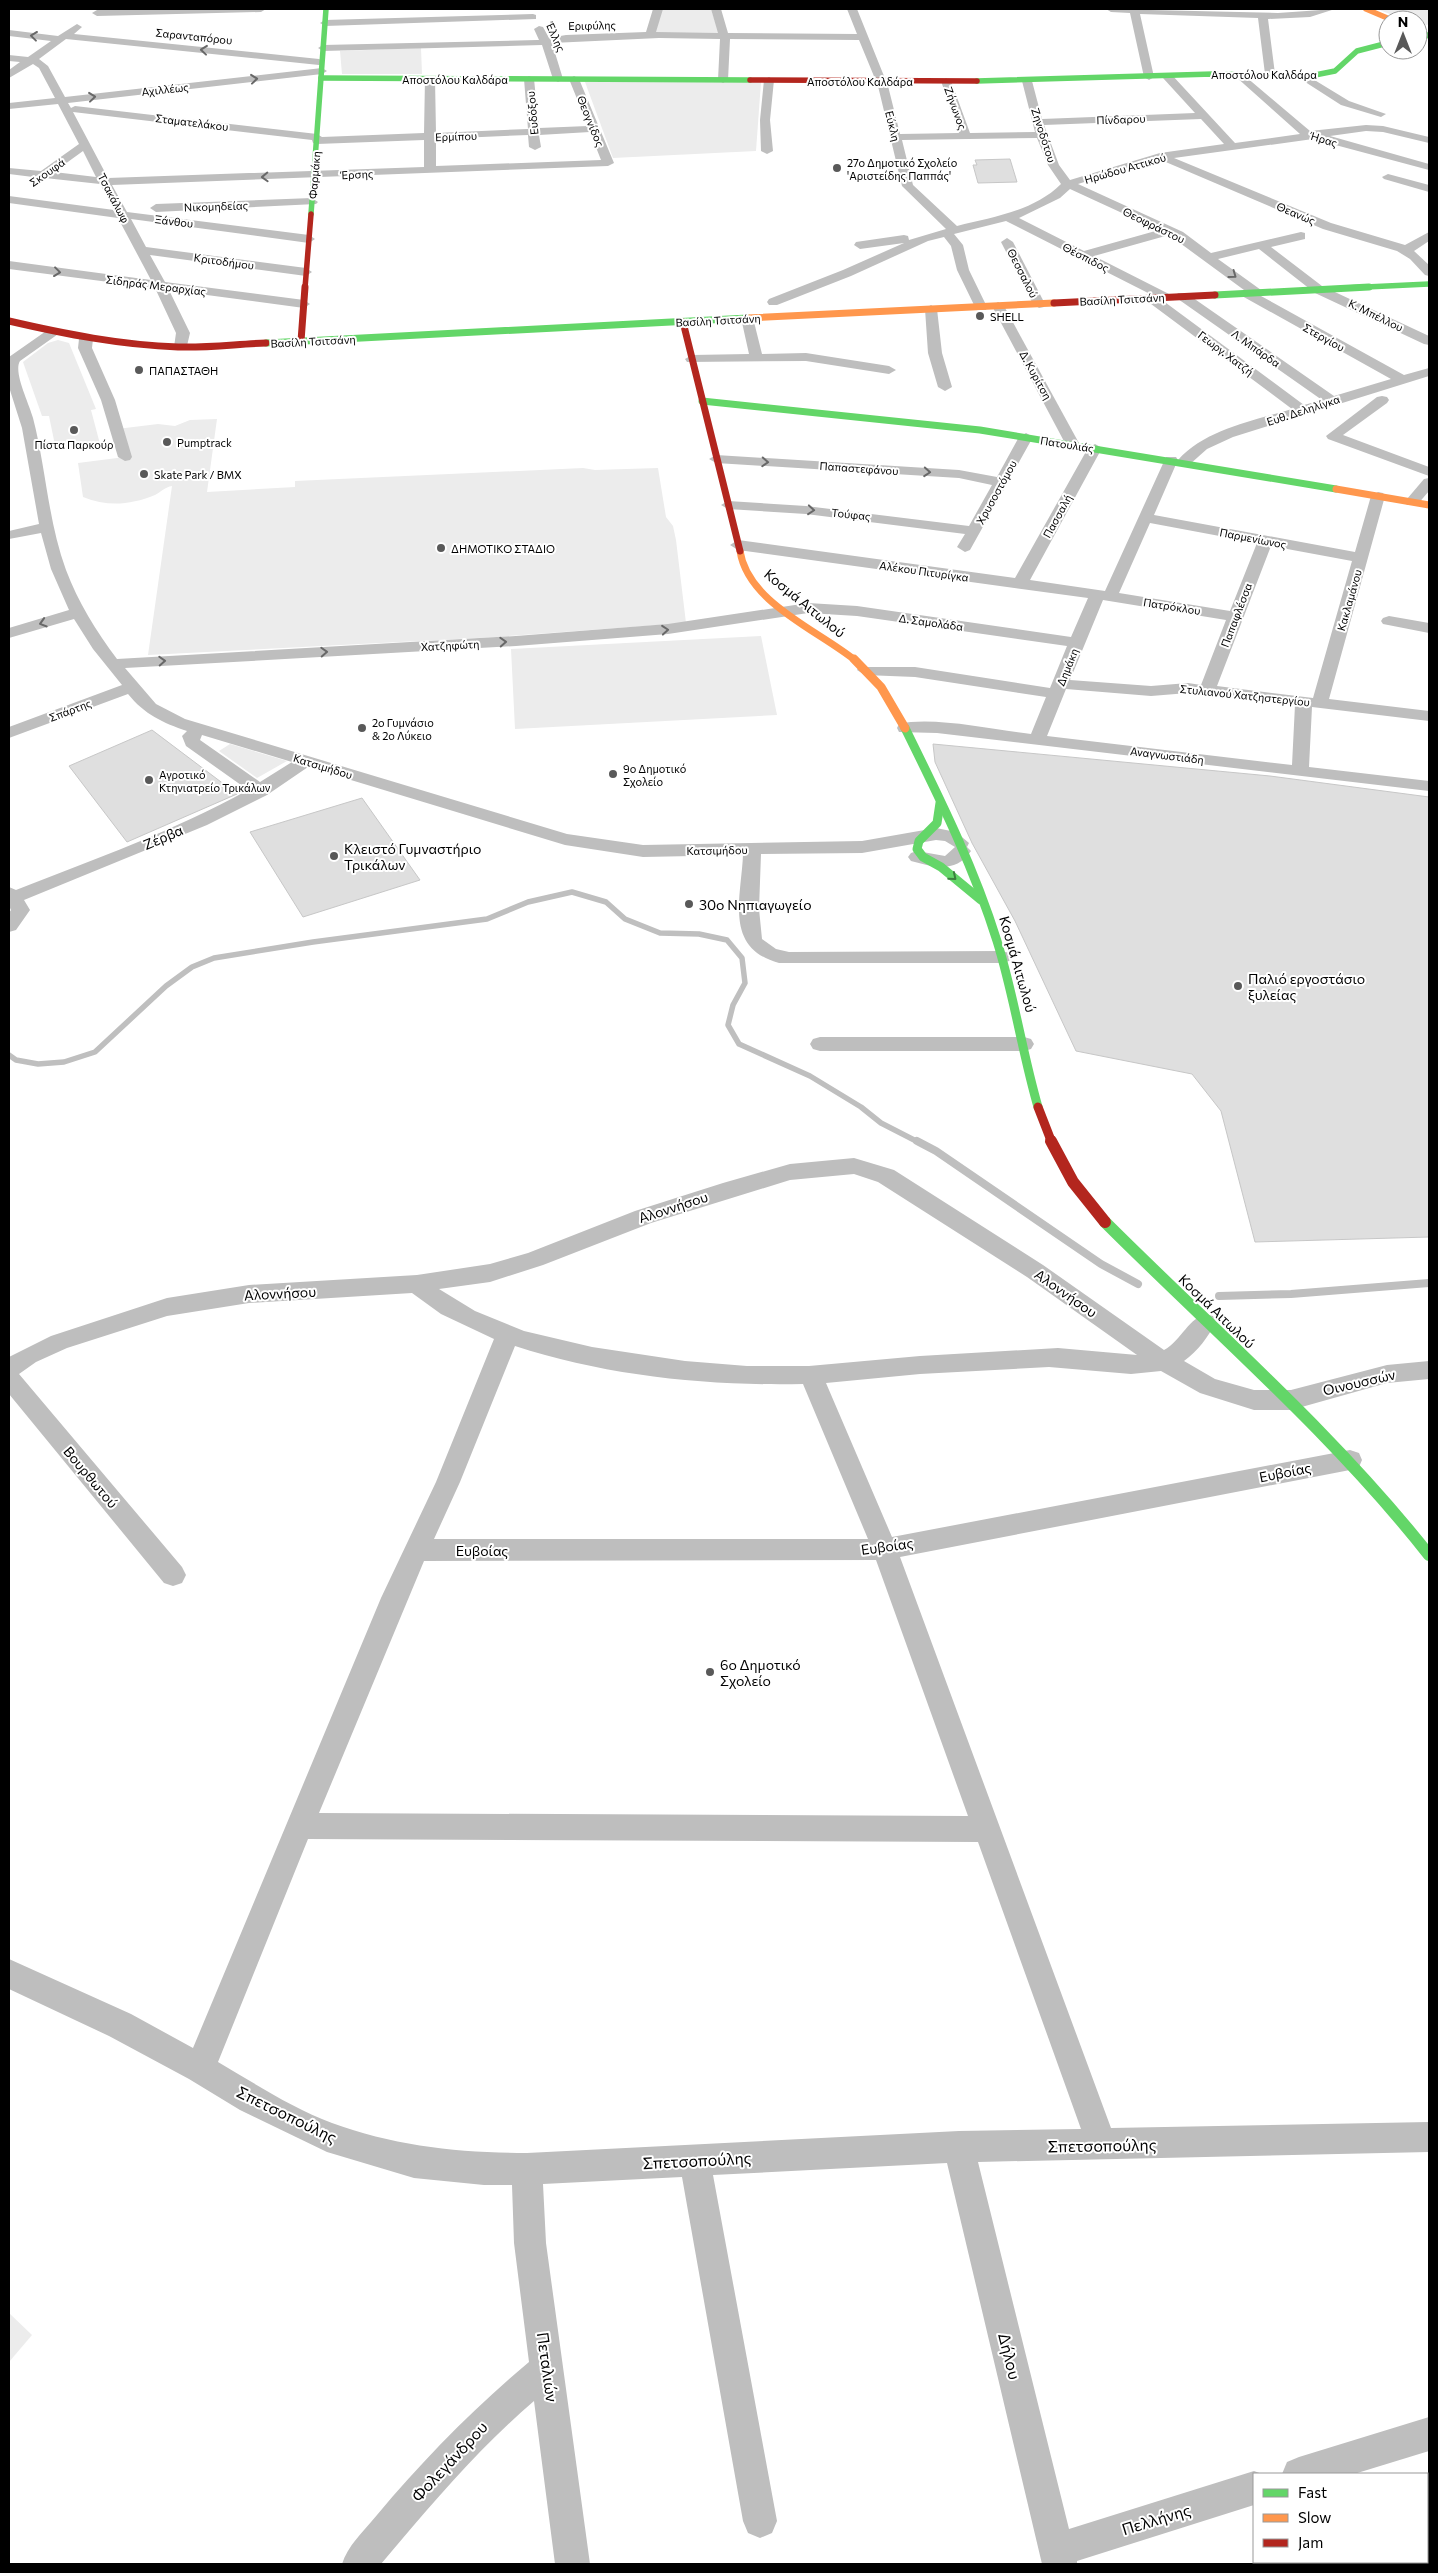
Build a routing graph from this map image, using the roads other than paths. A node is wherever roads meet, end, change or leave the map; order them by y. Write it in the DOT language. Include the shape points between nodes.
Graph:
graph roads {
  1 [pos="249,9"];
  2 [pos="261,9"];
  3 [pos="326,9"];
  4 [pos="524,9"];
  5 [pos="658,9"];
  6 [pos="716,9"];
  7 [pos="852,9"];
  8 [pos="1111,9"];
  9 [pos="1330,9"];
  10 [pos="1366,9"];
  11 [pos="185,10"];
  12 [pos="99,11"];
  13 [pos="1134,11"];
  14 [pos="1378,14"];
  15 [pos="1263,16"];
  16 [pos="533,17"];
  17 [pos="325,23"];
  18 [pos="9,33"];
  19 [pos="650,36"];
  20 [pos="726,36"];
  21 [pos="862,37"];
  22 [pos="62,38"];
  23 [pos="546,41"];
  24 [pos="1378,46"];
  25 [pos="323,48"];
  26 [pos="9,58"];
  27 [pos="30,60"];
  28 [pos="322,71"];
  29 [pos="1239,74"];
  30 [pos="1270,74"];
  31 [pos="9,75"];
  32 [pos="1167,76"];
  33 [pos="1303,76"];
  34 [pos="1149,77"];
  35 [pos="430,79"];
  36 [pos="529,79"];
  37 [pos="558,79"];
  38 [pos="574,79"];
  39 [pos="723,80"];
  40 [pos="769,80"];
  41 [pos="881,81"];
  42 [pos="946,81"];
  43 [pos="1027,81"];
  44 [pos="64,104"];
  45 [pos="9,106"];
  46 [pos="1381,114"];
  47 [pos="1204,116"];
  48 [pos="1039,122"];
  49 [pos="594,129"];
  50 [pos="534,133"];
  51 [pos="1043,135"];
  52 [pos="431,136"];
  53 [pos="895,136"];
  54 [pos="966,136"];
  55 [pos="1312,136"];
  56 [pos="317,139"];
  57 [pos="1429,140"];
  58 [pos="86,144"];
  59 [pos="1232,146"];
  60 [pos="535,147"];
  61 [pos="767,151"];
  62 [pos="1160,156"];
  63 [pos="608,163"];
  64 [pos="1429,167"];
  65 [pos="430,170"];
  66 [pos="9,171"];
  67 [pos="42,175"];
  68 [pos="314,176"];
  69 [pos="1388,177"];
  70 [pos="105,182"];
  71 [pos="1068,184"];
  72 [pos="1429,189"];
  73 [pos="210,192"];
  74 [pos="9,199"];
  75 [pos="312,202"];
  76 [pos="122,212"];
  77 [pos="1007,218"];
  78 [pos="950,231"];
  79 [pos="1171,231"];
  80 [pos="1301,236"];
  81 [pos="1429,236"];
  82 [pos="309,238"];
  83 [pos="918,240"];
  84 [pos="1007,242"];
  85 [pos="860,245"];
  86 [pos="1261,245"];
  87 [pos="141,250"];
  88 [pos="1405,250"];
  89 [pos="1084,255"];
  90 [pos="1209,257"];
  91 [pos="9,266"];
  92 [pos="306,272"];
  93 [pos="1429,272"];
  94 [pos="1429,284"];
  95 [pos="160,285"];
  96 [pos="1321,290"];
  97 [pos="1251,293"];
  98 [pos="1182,296"];
  99 [pos="1165,297"];
  100 [pos="1151,298"];
  101 [pos="773,302"];
  102 [pos="304,304"];
  103 [pos="1039,304"];
  104 [pos="998,306"];
  105 [pos="981,307"];
  106 [pos="931,309"];
  107 [pos="747,318"];
  108 [pos="9,321"];
  109 [pos="683,322"];
  110 [pos="50,331"];
  111 [pos="86,339"];
  112 [pos="1429,341"];
  113 [pos="301,342"];
  114 [pos="181,346"];
  115 [pos="756,357"];
  116 [pos="692,359"];
  117 [pos="10,366"];
  118 [pos="889,370"];
  119 [pos="1429,372"];
  120 [pos="1402,380"];
  121 [pos="945,387"];
  122 [pos="1331,400"];
  123 [pos="1382,400"];
  124 [pos="702,401"];
  125 [pos="1302,410"];
  126 [pos="1026,437"];
  127 [pos="1074,445"];
  128 [pos="1095,448"];
  129 [pos="125,457"];
  130 [pos="716,459"];
  131 [pos="1178,461"];
  132 [pos="1429,472"];
  133 [pos="1001,482"];
  134 [pos="1429,482"];
  135 [pos="1378,496"];
  136 [pos="1412,502"];
  137 [pos="728,505"];
  138 [pos="1429,505"];
  139 [pos="1145,518"];
  140 [pos="47,527"];
  141 [pos="974,530"];
  142 [pos="9,535"];
  143 [pos="1266,540"];
  144 [pos="738,545"];
  145 [pos="965,548"];
  146 [pos="1361,558"];
  147 [pos="1020,584"];
  148 [pos="1103,595"];
  149 [pos="785,610"];
  150 [pos="77,613"];
  151 [pos="1235,617"];
  152 [pos="1389,621"];
  153 [pos="1429,628"];
  154 [pos="9,633"];
  155 [pos="1077,643"];
  156 [pos="113,664"];
  157 [pos="865,670"];
  158 [pos="132,687"];
  159 [pos="1058,689"];
  160 [pos="1207,690"];
  161 [pos="1312,702"];
  162 [pos="1429,716"];
  163 [pos="905,728"];
  164 [pos="198,729"];
  165 [pos="9,733"];
  166 [pos="228,738"];
  167 [pos="1037,740"];
  168 [pos="205,752"];
  169 [pos="306,761"];
  170 [pos="1300,771"];
  171 [pos="1429,786"];
  172 [pos="261,791"];
  173 [pos="940,803"];
  174 [pos="923,838"];
  175 [pos="862,847"];
  176 [pos="961,847"];
  177 [pos="752,849"];
  178 [pos="929,860"];
  179 [pos="11,895"];
  180 [pos="984,903"];
  181 [pos="9,926"];
  182 [pos="1002,957"];
  183 [pos="820,1044"];
  184 [pos="1024,1044"];
  185 [pos="417,1284"];
  186 [pos="1205,1322"];
  187 [pos="508,1334"];
  188 [pos="1163,1361"];
  189 [pos="9,1369"];
  190 [pos="1429,1370"];
  191 [pos="811,1375"];
  192 [pos="9,1378"];
  193 [pos="1291,1400"];
  194 [pos="1350,1460"];
  195 [pos="886,1548"];
  196 [pos="416,1550"];
  197 [pos="1429,1555"];
  198 [pos="173,1575"];
  199 [pos="300,1826"];
  200 [pos="988,1829"];
  201 [pos="9,1974"];
  202 [pos="200,2068"];
  203 [pos="1427,2142"];
  204 [pos="1102,2145"];
  205 [pos="959,2147"];
  206 [pos="696,2160"];
  207 [pos="527,2169"];
  208 [pos="548,2368"];
  209 [pos="1429,2434"];
  210 [pos="1302,2473"];
  211 [pos="1253,2488"];
  212 [pos="760,2521"];
  213 [pos="1058,2557"];
  214 [pos="359,2564"];
  215 [pos="574,2564"];
  1 -- 2 [label="street"];
  1 -- 11 [label="street"];
  3 -- 17 [label="street, Φαρμάκη"];
  4 -- 16 [label="street, Έλλης"];
  5 -- 19 [label="street"];
  6 -- 20 [label="street"];
  7 -- 21 [label="street, Εύκλη"];
  8 -- 13 [label="street"];
  9 -- 15 [label="street" via="1307,15"];
  10 -- 14 [label="street"];
  11 -- 12 [label="street"];
  12 -- 22 [label="street"];
  13 -- 15 [label="street"];
  13 -- 34 [label="street"];
  15 -- 30 [label="street"];
  16 -- 17 [label="street"];
  16 -- 23 [label="street, Έλλης"];
  17 -- 25 [label="street, Φαρμάκη"];
  22 -- 18 [label="street, Σαρανταπόρου, one-way"];
  19 -- 20 [label="street, Εριφύλης"];
  19 -- 23 [label="street, Εριφύλης"];
  20 -- 21 [label="street, Εριφύλης"];
  20 -- 39 [label="street"];
  21 -- 41 [label="street, Εύκλη"];
  22 -- 27 [label="street"];
  28 -- 22 [label="street, Σαρανταπόρου, one-way"];
  23 -- 25 [label="street, Εριφύλης"];
  23 -- 37 [label="street, Έλλης"];
  24 -- 33 [label="street, Αποστόλου Καλδάρα" via="1357,51 1340,68 1331,72"];
  25 -- 28 [label="street, Φαρμάκη"];
  26 -- 27 [label="street"];
  27 -- 31 [label="street"];
  27 -- 44 [label="street, Τσακάλωφ" via="42,63"];
  28 -- 35 [label="street, Αποστόλου Καλδάρα"];
  44 -- 28 [label="street, Αχιλλέως, one-way"];
  28 -- 56 [label="street, Φαρμάκη"];
  29 -- 30 [label="street, Αποστόλου Καλδάρα"];
  29 -- 32 [label="street, Αποστόλου Καλδάρα"];
  29 -- 55 [label="street, Ήρας" via="1301,130"];
  30 -- 33 [label="street, Αποστόλου Καλδάρα"];
  32 -- 34 [label="street, Αποστόλου Καλδάρα"];
  32 -- 47 [label="street"];
  33 -- 46 [label="street" via="1347,104"];
  34 -- 43 [label="street, Αποστόλου Καλδάρα"];
  35 -- 36 [label="street, Αποστόλου Καλδάρα"];
  35 -- 52 [label="street"];
  36 -- 37 [label="street, Αποστόλου Καλδάρα"];
  36 -- 50 [label="street, Ευδόξου"];
  37 -- 38 [label="street, Αποστόλου Καλδάρα"];
  38 -- 39 [label="street, Αποστόλου Καλδάρα"];
  38 -- 49 [label="street, Θεογνίδος"];
  39 -- 40 [label="street, Αποστόλου Καλδάρα"];
  40 -- 41 [label="street, Αποστόλου Καλδάρα"];
  40 -- 61 [label="street" via="765,120"];
  41 -- 42 [label="street, Αποστόλου Καλδάρα"];
  41 -- 53 [label="street, Εύκλη"];
  42 -- 43 [label="street, Αποστόλου Καλδάρα"];
  42 -- 54 [label="street, Ζήνωνος"];
  43 -- 48 [label="street, Ζηνοδότου"];
  44 -- 45 [label="street, Αχιλλέως"];
  44 -- 56 [label="street, Σταματελάκου"];
  44 -- 58 [label="street, Τσακάλωφ"];
  47 -- 48 [label="street, Πίνδαρου"];
  47 -- 59 [label="street"];
  48 -- 51 [label="street, Ζηνοδότου"];
  49 -- 50 [label="street, Ερμίπου"];
  49 -- 63 [label="street, Θεογνίδος"];
  50 -- 52 [label="street, Ερμίπου"];
  50 -- 60 [label="street, Ευδόξου"];
  51 -- 54 [label="street"];
  51 -- 71 [label="street, Ζηνοδότου" via="1056,171"];
  52 -- 56 [label="street, Ερμίπου"];
  52 -- 65 [label="street"];
  53 -- 54 [label="street"];
  53 -- 78 [label="street, Εύκλη" via="908,186"];
  55 -- 57 [label="street, Ηρώδου Αττικού" via="1381,128"];
  55 -- 59 [label="street, Ηρώδου Αττικού"];
  55 -- 64 [label="street, Ήρας"];
  56 -- 68 [label="street, Φαρμάκη"];
  58 -- 67 [label="street, Σκουφά"];
  58 -- 70 [label="street, Τσακάλωφ"];
  59 -- 62 [label="street, Ηρώδου Αττικού"];
  62 -- 71 [label="street, Ηρώδου Αττικού"];
  62 -- 88 [label="street, Θεανώς" via="1327,226"];
  63 -- 65 [label="street, Έρσης"];
  65 -- 68 [label="street, Έρσης"];
  66 -- 67 [label="street, Έρσης"];
  67 -- 70 [label="street, Έρσης"];
  67 -- 74 [label="street, Σκουφά"];
  68 -- 73 [label="street, Έρσης, one-way"];
  68 -- 75 [label="street, Φαρμάκη"];
  69 -- 72 [label="street"];
  70 -- 73 [label="street, Έρσης"];
  70 -- 76 [label="street, Τσακάλωφ"];
  71 -- 77 [label="street, Ηρώδου Αττικού" via="1041,206"];
  71 -- 79 [label="street, Θεοφράστου"];
  73 -- 75 [label="street, Νικομηδείας"];
  73 -- 76 [label="street, Νικομηδείας"];
  74 -- 76 [label="street, Ξάνθου"];
  75 -- 82 [label="street, Φαρμάκη"];
  76 -- 82 [label="street, Ξάνθου"];
  76 -- 87 [label="street, Τσακάλωφ"];
  77 -- 78 [label="street, Ηρώδου Αττικού"];
  77 -- 89 [label="street, Θέσπιδος"];
  78 -- 83 [label="street, Ηρώδου Αττικού"];
  78 -- 105 [label="street, Εύκλη" via="957,245 962,270"];
  79 -- 89 [label="street"];
  79 -- 90 [label="street, Θεοφράστου"];
  80 -- 86 [label="street"];
  81 -- 88 [label="street"];
  82 -- 92 [label="street, Φαρμάκη"];
  83 -- 85 [label="street"];
  83 -- 101 [label="street, Ηρώδου Αττικού" via="847,274"];
  84 -- 103 [label="street, Θεσσαλού"];
  86 -- 90 [label="street"];
  86 -- 96 [label="street, Κ. Μπέλλου"];
  87 -- 92 [label="street, Κριτοδήμου"];
  87 -- 95 [label="street, Τσακάλωφ"];
  88 -- 93 [label="street, Θεανώς"];
  89 -- 99 [label="street, Θέσπιδος"];
  90 -- 97 [label="street, Θεοφράστου, one-way"];
  91 -- 95 [label="street, Σιδηράς Μεραρχίας, one-way"];
  92 -- 102 [label="street, Φαρμάκη"];
  94 -- 96 [label="street, Βασίλη Τσιτσάνη"];
  95 -- 102 [label="street, Σιδηράς Μεραρχίας"];
  95 -- 114 [label="street, Τσακάλωφ" via="183,333"];
  96 -- 97 [label="street, Βασίλη Τσιτσάνη"];
  96 -- 112 [label="street, Κ. Μπέλλου"];
  97 -- 98 [label="street, Βασίλη Τσιτσάνη"];
  97 -- 120 [label="street, Στεργίου"];
  98 -- 99 [label="street, Βασίλη Τσιτσάνη"];
  98 -- 122 [label="street, Λ. Μπάρδα"];
  99 -- 100 [label="street, Βασίλη Τσιτσάνη"];
  100 -- 103 [label="street, Βασίλη Τσιτσάνη"];
  100 -- 125 [label="street, Γεωργ. Χατζή"];
  102 -- 113 [label="street, Φαρμάκη"];
  103 -- 104 [label="street, Βασίλη Τσιτσάνη"];
  104 -- 105 [label="street, Βασίλη Τσιτσάνη"];
  104 -- 127 [label="street, Δ. Κυρίτση"];
  105 -- 106 [label="street, Βασίλη Τσιτσάνη"];
  106 -- 107 [label="street, Βασίλη Τσιτσάνη"];
  106 -- 121 [label="street" via="935,353"];
  107 -- 109 [label="street, Βασίλη Τσιτσάνη"];
  107 -- 115 [label="street"];
  108 -- 110 [label="street, Βασίλη Τσιτσάνη"];
  109 -- 113 [label="street, Βασίλη Τσιτσάνη"];
  109 -- 116 [label="street, Κοσμά Αιτωλού"];
  110 -- 111 [label="street, Βασίλη Τσιτσάνη"];
  110 -- 117 [label="street" via="16,356"];
  111 -- 114 [label="street, Βασίλη Τσιτσάνη"];
  111 -- 129 [label="street" via="86,348 108,400"];
  113 -- 114 [label="street, Βασίλη Τσιτσάνη"];
  115 -- 116 [label="street"];
  115 -- 118 [label="street" via="813,358"];
  116 -- 124 [label="street, Κοσμά Αιτωλού"];
  117 -- 140 [label="street, Κατσιμήδου" via="29,431"];
  119 -- 120 [label="street, Ευθ. Δεληλίγκα"];
  120 -- 122 [label="street, Ευθ. Δεληλίγκα"];
  122 -- 125 [label="street, Ευθ. Δεληλίγκα"];
  123 -- 132 [label="street" via="1333,436"];
  124 -- 126 [label="street, Πατουλιάς" via="907,421"];
  124 -- 130 [label="street, Κοσμά Αιτωλού"];
  125 -- 131 [label="street, Ευθ. Δεληλίγκα" via="1212,440"];
  126 -- 127 [label="street, Πατουλιάς"];
  126 -- 133 [label="street, Χρυσοστόμου"];
  127 -- 128 [label="street, Πατουλιάς"];
  128 -- 131 [label="street, Πατουλιάς"];
  128 -- 147 [label="street, Πασσαλή"];
  130 -- 133 [label="street, Παπαστεφάνου, one-way" via="959,474"];
  130 -- 137 [label="street, Κοσμά Αιτωλού"];
  131 -- 135 [label="street, Πατουλιάς"];
  131 -- 139 [label="street, Δημάκη"];
  133 -- 141 [label="street, Χρυσοστόμου"];
  134 -- 136 [label="street"];
  135 -- 136 [label="street, Πατουλιάς"];
  135 -- 146 [label="street, Κακλαμάνου"];
  136 -- 138 [label="street, Πατουλιάς"];
  137 -- 141 [label="street, Τούφας, one-way" via="806,510"];
  137 -- 144 [label="street, Κοσμά Αιτωλού"];
  139 -- 143 [label="street, Παρμενίωνος"];
  139 -- 148 [label="street, Δημάκη"];
  140 -- 142 [label="street"];
  140 -- 150 [label="street, Κατσιμήδου" via="59,571"];
  141 -- 145 [label="street, Χρυσοστόμου"];
  143 -- 146 [label="street, Παρμενίωνος"];
  143 -- 151 [label="street, Παπαφλέσσα"];
  144 -- 147 [label="street, Αλέκου Πιτυρίγκα"];
  144 -- 149 [label="street, Κοσμά Αιτωλού" via="747,573"];
  146 -- 161 [label="street, Κακλαμάνου"];
  147 -- 148 [label="street, Αλέκου Πιτυρίγκα"];
  148 -- 151 [label="street, Πατρόκλου"];
  148 -- 155 [label="street, Δημάκη"];
  149 -- 155 [label="street, Δ. Σαμολάδα" via="857,611"];
  156 -- 149 [label="street, Χατζηφώτη, one-way" via="668,630"];
  149 -- 157 [label="street, Κοσμά Αιτωλού"];
  150 -- 154 [label="street, one-way"];
  150 -- 156 [label="street, Κατσιμήδου"];
  151 -- 160 [label="street, Παπαφλέσσα"];
  152 -- 153 [label="street"];
  155 -- 159 [label="street, Δημάκη"];
  156 -- 158 [label="street, Κατσιμήδου"];
  157 -- 159 [label="street, Στυλιανού Χατζηστεργίου" via="915,672"];
  157 -- 163 [label="street, Κοσμά Αιτωλού" via="886,692"];
  158 -- 164 [label="street, Κατσιμήδου" via="153,710"];
  158 -- 165 [label="street, Σπάρτης"];
  159 -- 160 [label="street, Στυλιανού Χατζηστεργίου"];
  159 -- 167 [label="street, Δημάκη"];
  160 -- 161 [label="street, Στυλιανού Χατζηστεργίου"];
  161 -- 162 [label="street, Στυλιανού Χατζηστεργίου"];
  161 -- 170 [label="street, Κακλαμάνου"];
  163 -- 167 [label="street, Αναγνωστιάδη" via="936,728"];
  163 -- 173 [label="street, Κοσμά Αιτωλού"];
  164 -- 166 [label="street, Κατσιμήδου"];
  164 -- 168 [label="street" via="191,739"];
  166 -- 168 [label="street"];
  166 -- 169 [label="street, Κατσιμήδου"];
  167 -- 170 [label="street, Αναγνωστιάδη"];
  168 -- 172 [label="street"];
  169 -- 172 [label="street, Ζέρβα"];
  169 -- 177 [label="street, Κατσιμήδου" via="587,844 643,851"];
  170 -- 171 [label="street, Αναγνωστιάδη"];
  172 -- 179 [label="street, Ζέρβα" via="207,818"];
  173 -- 174 [label="street" via="937,823"];
  173 -- 176 [label="street, Κοσμά Αιτωλού"];
  174 -- 175 [label="street"];
  174 -- 176 [label="street" via="943,834"];
  174 -- 178 [label="street" via="917,849"];
  175 -- 177 [label="street, Κατσιμήδου"];
  175 -- 178 [label="street"];
  176 -- 178 [label="street" via="950,861"];
  176 -- 180 [label="street, Κοσμά Αιτωλού"];
  177 -- 182 [label="street" via="751,934 760,948 773,955 789,958"];
  178 -- 180 [label="street, one-way"];
  179 -- 181 [label="street" via="21,910"];
  180 -- 182 [label="street, Κοσμά Αιτωλού"];
  182 -- 184 [label="street, Κοσμά Αιτωλού"];
  183 -- 184 [label="street"];
  184 -- 186 [label="street, Κοσμά Αιτωλού" via="1052,1144 1067,1175 1090,1205"];
  185 -- 187 [label="street" via="458,1313"];
  185 -- 188 [label="street, Αλοννήσου" via="512,1267 643,1217 790,1172 854,1166 886,1176 1035,1271"];
  185 -- 189 [label="street, Αλοννήσου" via="249,1294 167,1307 59,1342"];
  186 -- 188 [label="street" via="1183,1352"];
  186 -- 193 [label="street, Κοσμά Αιτωλού"];
  187 -- 191 [label="street" via="572,1352 643,1366 705,1373"];
  187 -- 196 [label="street" via="467,1439"];
  188 -- 191 [label="street" via="1140,1366 1071,1357 1043,1358"];
  188 -- 193 [label="street, Αλοννήσου" via="1208,1386 1239,1396 1254,1400"];
  190 -- 193 [label="street, Οινουσσών" via="1387,1374"];
  191 -- 195 [label="street"];
  192 -- 198 [label="street, Βουρθωτού"];
  193 -- 194 [label="street, Κοσμά Αιτωλού"];
  194 -- 195 [label="street, Ευβοίας"];
  194 -- 197 [label="street, Κοσμά Αιτωλού" via="1394,1508"];
  195 -- 196 [label="street, Ευβοίας" via="853,1551"];
  195 -- 200 [label="street"];
  196 -- 199 [label="street"];
  199 -- 200 [label="street"];
  199 -- 202 [label="street"];
  200 -- 204 [label="street"];
  201 -- 202 [label="street, Σπετσοπούλης" via="120,2025"];
  202 -- 207 [label="street, Σπετσοπούλης" via="251,2099 327,2136 381,2154 439,2165"];
  203 -- 204 [label="street, Σπετσοπούλης"];
  204 -- 205 [label="street, Σπετσοπούλης"];
  205 -- 206 [label="street, Σπετσοπούλης"];
  205 -- 213 [label="street, Δήλου"];
  206 -- 207 [label="street, Σπετσοπούλης"];
  206 -- 212 [label="street"];
  207 -- 208 [label="street, Πεταλιών" via="530,2243"];
  208 -- 214 [label="street, Φολεγάνδρου" via="494,2414 403,2511"];
  208 -- 215 [label="street, Πεταλιών"];
  209 -- 210 [label="street"];
  211 -- 213 [label="street, Πελλήνης"];
}
